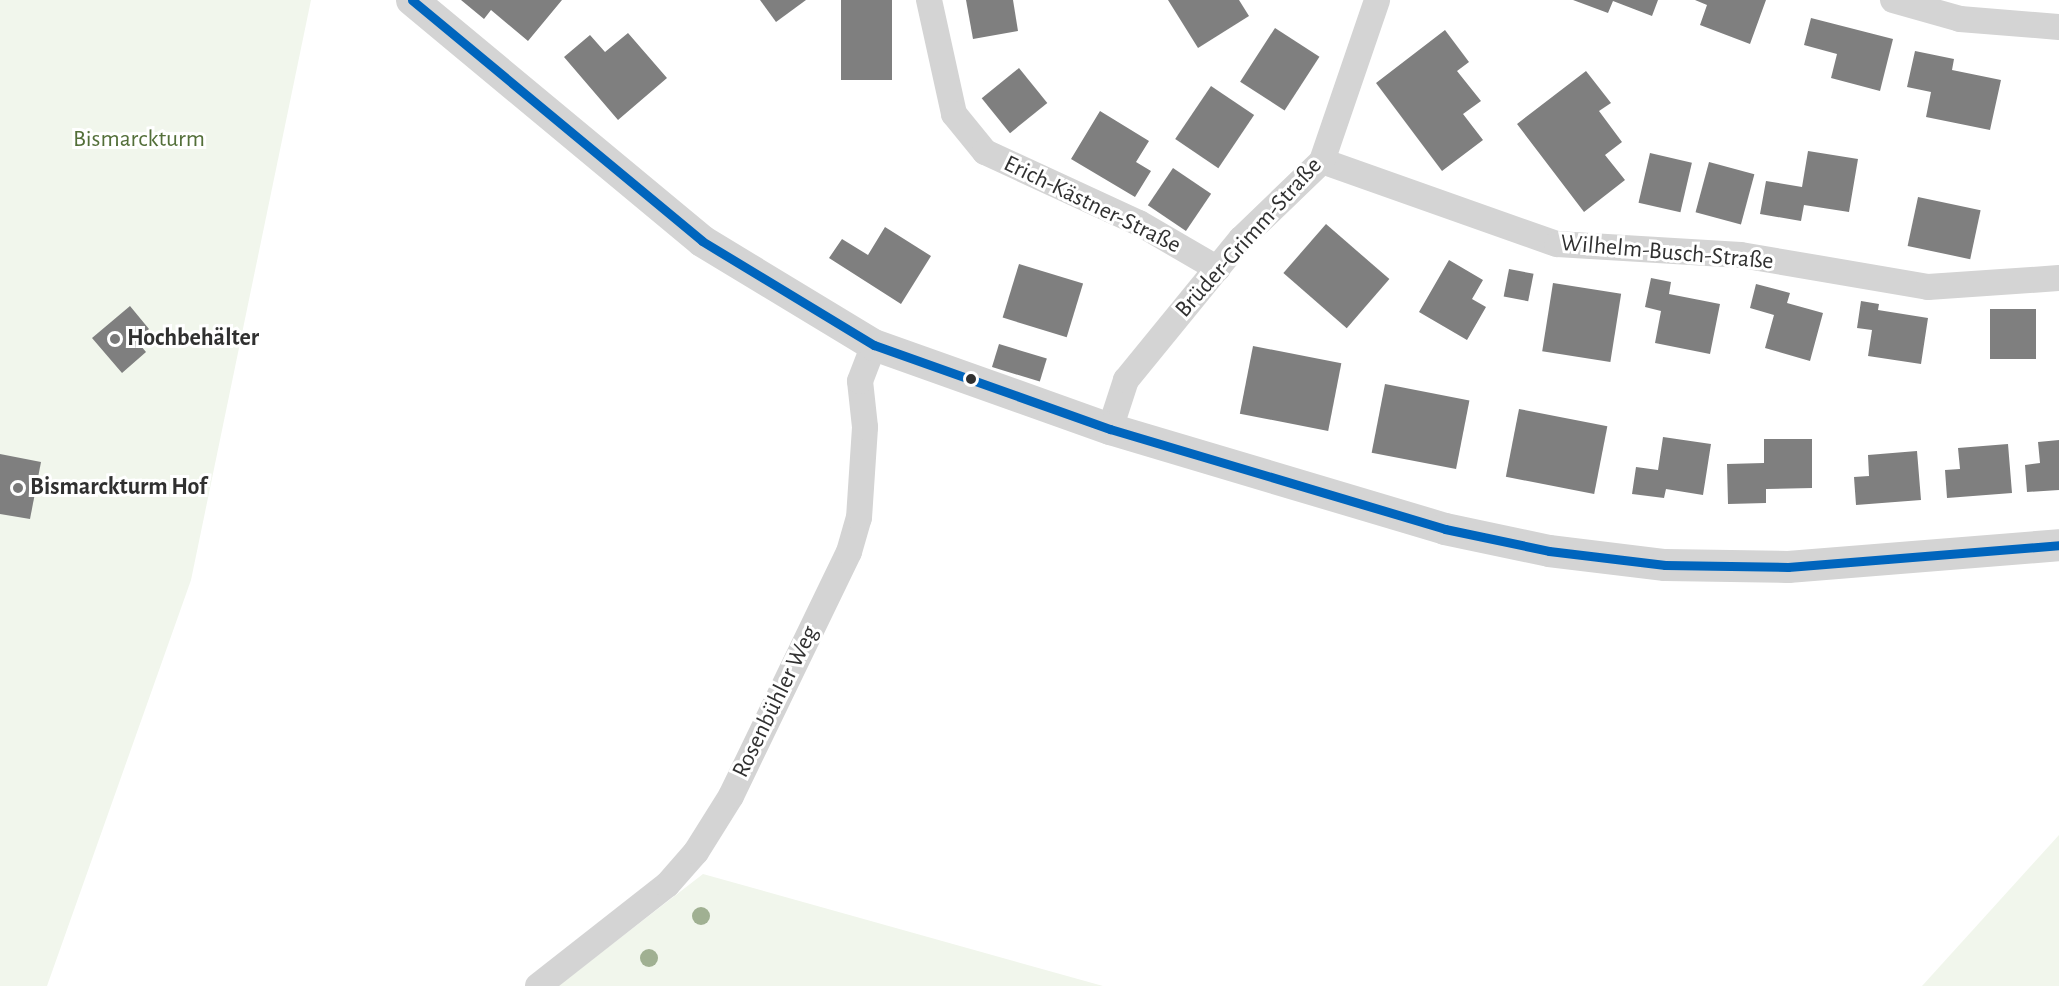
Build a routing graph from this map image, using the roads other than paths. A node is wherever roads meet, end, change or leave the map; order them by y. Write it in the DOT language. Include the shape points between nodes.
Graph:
graph roads {
  1 [pos="412,0"];
  2 [pos="929,0"];
  3 [pos="1377,0"];
  4 [pos="1893,0"];
  5 [pos="2059,27"];
  6 [pos="1322,161"];
  7 [pos="1218,269"];
  8 [pos="2059,278"];
  9 [pos="874,345"];
  10 [pos="1110,429"];
  11 [pos="2059,545"];
  12 [pos="538,986"];
  1 -- 9 [label="street" via="702,241"];
  2 -- 7 [label="street, Erich-Kästner-Straße" via="954,114 985,152 1139,223"];
  3 -- 6 [label="street, Brüder-Grimm-Straße"];
  4 -- 5 [label="street" via="1960,19"];
  6 -- 7 [label="street, Brüder-Grimm-Straße"];
  6 -- 8 [label="street, Wilhelm-Busch-Straße" via="1557,244 1741,255 1928,287"];
  7 -- 10 [label="street, Brüder-Grimm-Straße" via="1126,380"];
  9 -- 10 [label="street"];
  9 -- 12 [label="street, Rosenbühler Weg" via="860,381 865,427 859,518 852,541 731,796 696,852 667,885"];
  10 -- 11 [label="street" via="1445,529 1549,551 1665,565 1788,567"];
}
